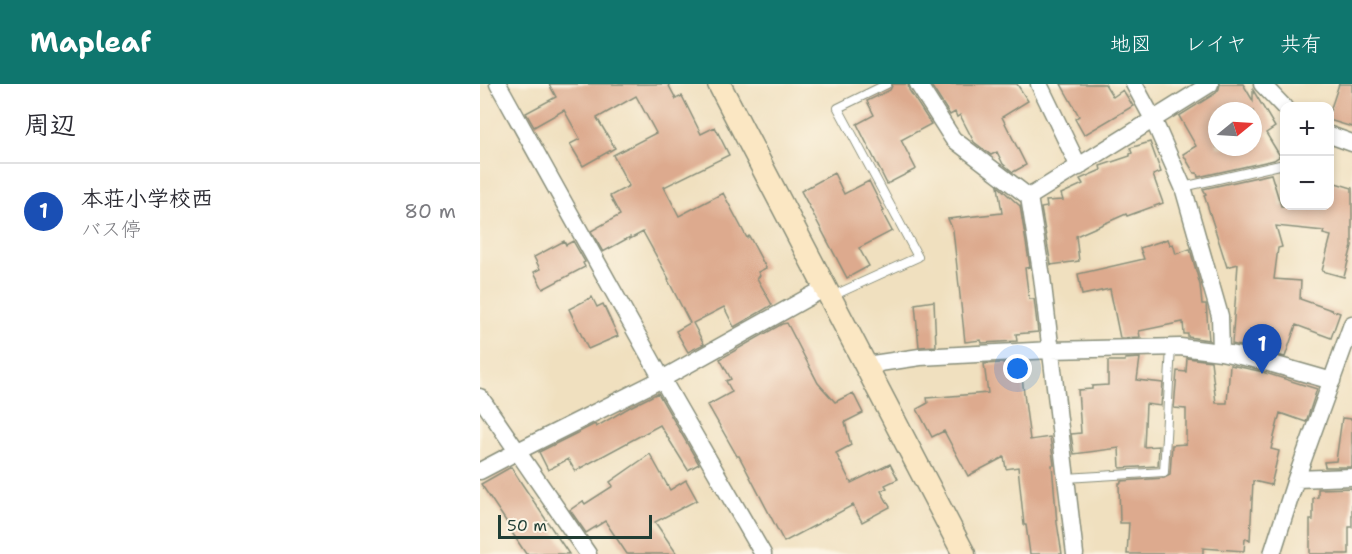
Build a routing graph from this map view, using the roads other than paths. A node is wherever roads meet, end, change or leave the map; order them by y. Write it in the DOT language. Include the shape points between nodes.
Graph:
graph roads {
  1 [pos="498,84"];
  2 [pos="719,84"];
  3 [pos="887,84"];
  4 [pos="918,84"];
  5 [pos="1039,84"];
  6 [pos="1134,84"];
  7 [pos="1210,84"];
  8 [pos="1262,84"];
  9 [pos="1280,102"];
  10 [pos="1153,119"];
  11 [pos="1334,137"];
  12 [pos="1352,143"];
  13 [pos="1280,165"];
  14 [pos="1079,167"];
  15 [pos="1183,187"];
  16 [pos="1029,197"];
  17 [pos="828,292"];
  18 [pos="1352,324"];
  19 [pos="1171,347"];
  20 [pos="1051,351"];
  21 [pos="1221,352"];
  22 [pos="866,365"];
  23 [pos="662,379"];
  24 [pos="1332,381"];
  25 [pos="480,397"];
  26 [pos="518,451"];
  27 [pos="480,471"];
  28 [pos="1352,477"];
  29 [pos="1066,478"];
  30 [pos="1296,479"];
  31 [pos="588,554"];
  32 [pos="763,554"];
  33 [pos="964,554"];
  34 [pos="1075,554"];
  35 [pos="1272,554"];
  1 -- 23 [label="street"];
  2 -- 17 [label="street"];
  3 -- 17 [label="lane" via="838,108 918,257"];
  4 -- 16 [label="street" via="953,139"];
  5 -- 14 [label="street"];
  6 -- 10 [label="street"];
  7 -- 10 [label="street"];
  8 -- 9 [label="street"];
  10 -- 14 [label="street"];
  10 -- 15 [label="street"];
  11 -- 12 [label="street"];
  13 -- 15 [label="lane"];
  14 -- 16 [label="street"];
  15 -- 21 [label="street" via="1220,316"];
  16 -- 20 [label="street"];
  17 -- 22 [label="street"];
  17 -- 23 [label="street"];
  18 -- 24 [label="street"];
  19 -- 20 [label="street"];
  19 -- 21 [label="street"];
  19 -- 29 [label="lane" via="1164,472"];
  20 -- 22 [label="street" via="920,357"];
  20 -- 29 [label="street"];
  21 -- 24 [label="street"];
  22 -- 33 [label="street"];
  23 -- 26 [label="street"];
  23 -- 32 [label="street"];
  24 -- 30 [label="street"];
  25 -- 26 [label="street"];
  26 -- 27 [label="street"];
  26 -- 31 [label="street"];
  28 -- 30 [label="street"];
  29 -- 34 [label="street"];
  30 -- 35 [label="street"];
}
